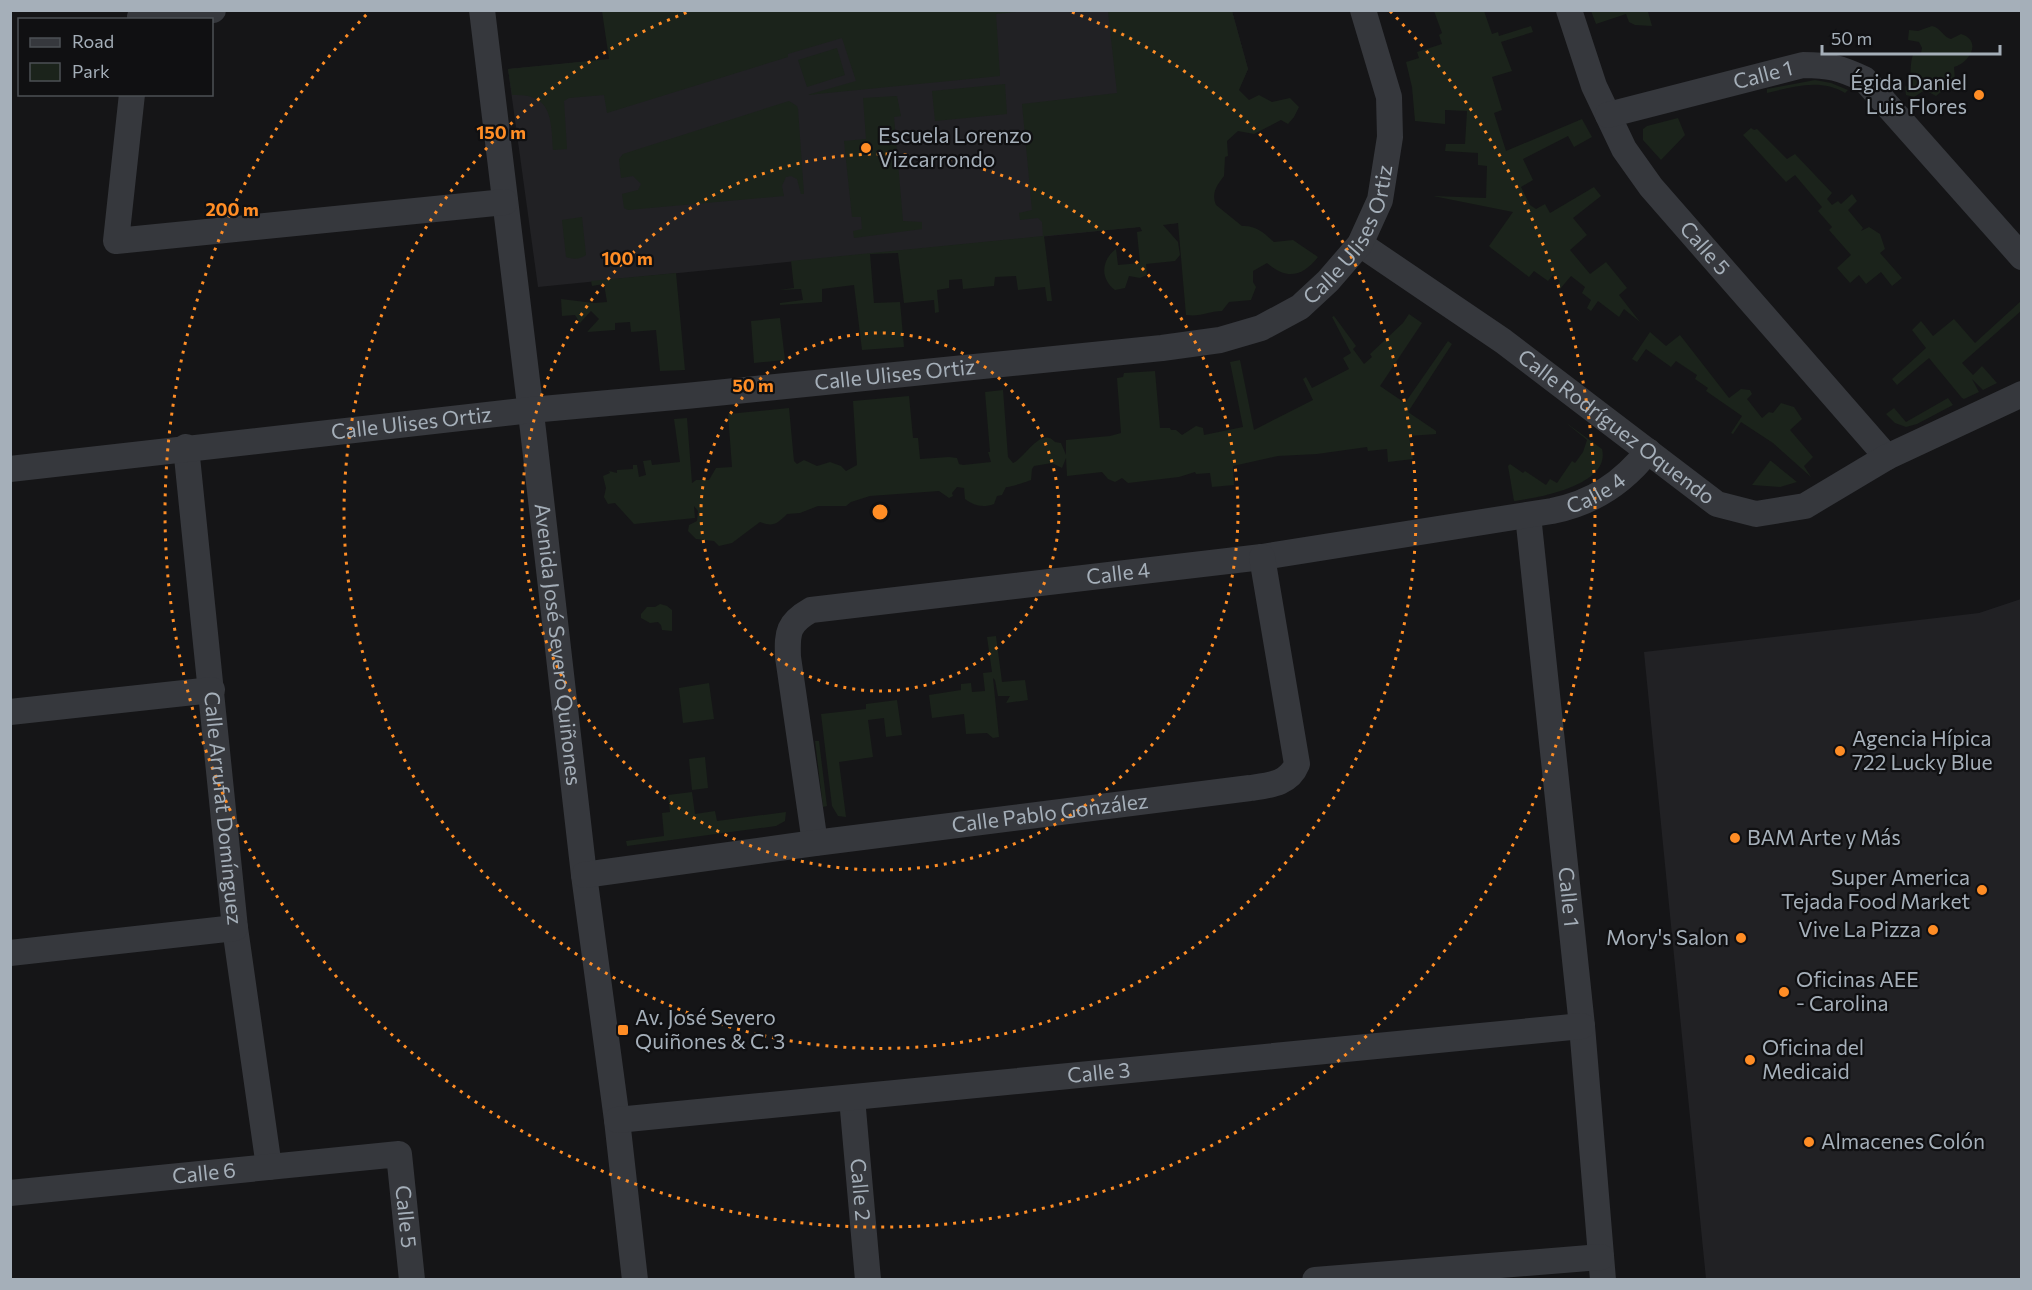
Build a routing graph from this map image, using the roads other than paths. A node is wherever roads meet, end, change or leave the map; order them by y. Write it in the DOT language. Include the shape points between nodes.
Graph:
graph roads {
  1 [pos="213,10"];
  2 [pos="482,10"];
  3 [pos="1363,10"];
  4 [pos="1569,10"];
  5 [pos="140,18"];
  6 [pos="132,96"];
  7 [pos="1608,115"];
  8 [pos="505,202"];
  9 [pos="1360,244"];
  10 [pos="2022,257"];
  11 [pos="2022,394"];
  12 [pos="531,410"];
  13 [pos="186,447"];
  14 [pos="1648,451"];
  15 [pos="1887,458"];
  16 [pos="10,469"];
  17 [pos="1528,515"];
  18 [pos="1262,557"];
  19 [pos="212,690"];
  20 [pos="10,712"];
  21 [pos="815,843"];
  22 [pos="584,875"];
  23 [pos="235,928"];
  24 [pos="10,953"];
  25 [pos="1582,1026"];
  26 [pos="852,1098"];
  27 [pos="617,1120"];
  28 [pos="399,1154"];
  29 [pos="269,1167"];
  30 [pos="10,1193"];
  31 [pos="1602,1268"];
  32 [pos="412,1280"];
  33 [pos="635,1280"];
  34 [pos="868,1280"];
  35 [pos="1315,1280"];
  1 -- 5 [label="street"];
  2 -- 8 [label="street, Avenida José Severo Quiñones"];
  3 -- 9 [label="street, Calle Ulises Ortiz" via="1389,97 1390,136 1380,200"];
  4 -- 7 [label="street, Calle 5" via="1594,86"];
  6 -- 8 [label="street" via="116,241"];
  7 -- 10 [label="street, Calle 1" via="1803,66 1828,65 1847,71 1864,79"];
  7 -- 15 [label="street, Calle 5" via="1624,148 1651,187"];
  8 -- 12 [label="street, Avenida José Severo Quiñones"];
  9 -- 12 [label="street, Calle Ulises Ortiz" via="1300,307 1261,328 1220,340 1055,360"];
  9 -- 14 [label="street, Calle Rodríguez Oquendo" via="1503,342"];
  11 -- 15 [label="street, Calle Rodríguez Oquendo"];
  12 -- 13 [label="street, Calle Ulises Ortiz"];
  12 -- 22 [label="street, Avenida José Severo Quiñones"];
  13 -- 16 [label="street, Calle Ulises Ortiz"];
  13 -- 19 [label="street, Calle Arrufat Domínguez"];
  14 -- 15 [label="street, Calle Rodríguez Oquendo" via="1717,504 1756,514 1805,506"];
  14 -- 17 [label="street, Calle 4" via="1625,477 1598,496 1570,507"];
  17 -- 18 [label="street, Calle 4"];
  17 -- 25 [label="street, Calle 1"];
  18 -- 21 [label="street, Calle 4" via="811,609 791,625 788,657"];
  18 -- 21 [label="street, Calle Pablo González" via="1297,764 1283,782"];
  19 -- 20 [label="street"];
  19 -- 23 [label="street, Calle Arrufat Domínguez"];
  21 -- 22 [label="street, Calle Pablo González"];
  22 -- 27 [label="street, Avenida José Severo Quiñones"];
  23 -- 24 [label="street"];
  23 -- 29 [label="street, Calle Arrufat Domínguez"];
  25 -- 26 [label="street, Calle 3"];
  25 -- 31 [label="street, Calle 1"];
  26 -- 27 [label="street, Calle 3"];
  26 -- 34 [label="street, Calle 2"];
  27 -- 33 [label="street, Avenida José Severo Quiñones"];
  28 -- 29 [label="street, Calle 6"];
  28 -- 32 [label="street, Calle 5"];
  29 -- 30 [label="street, Calle 6"];
  31 -- 35 [label="street"];
}
